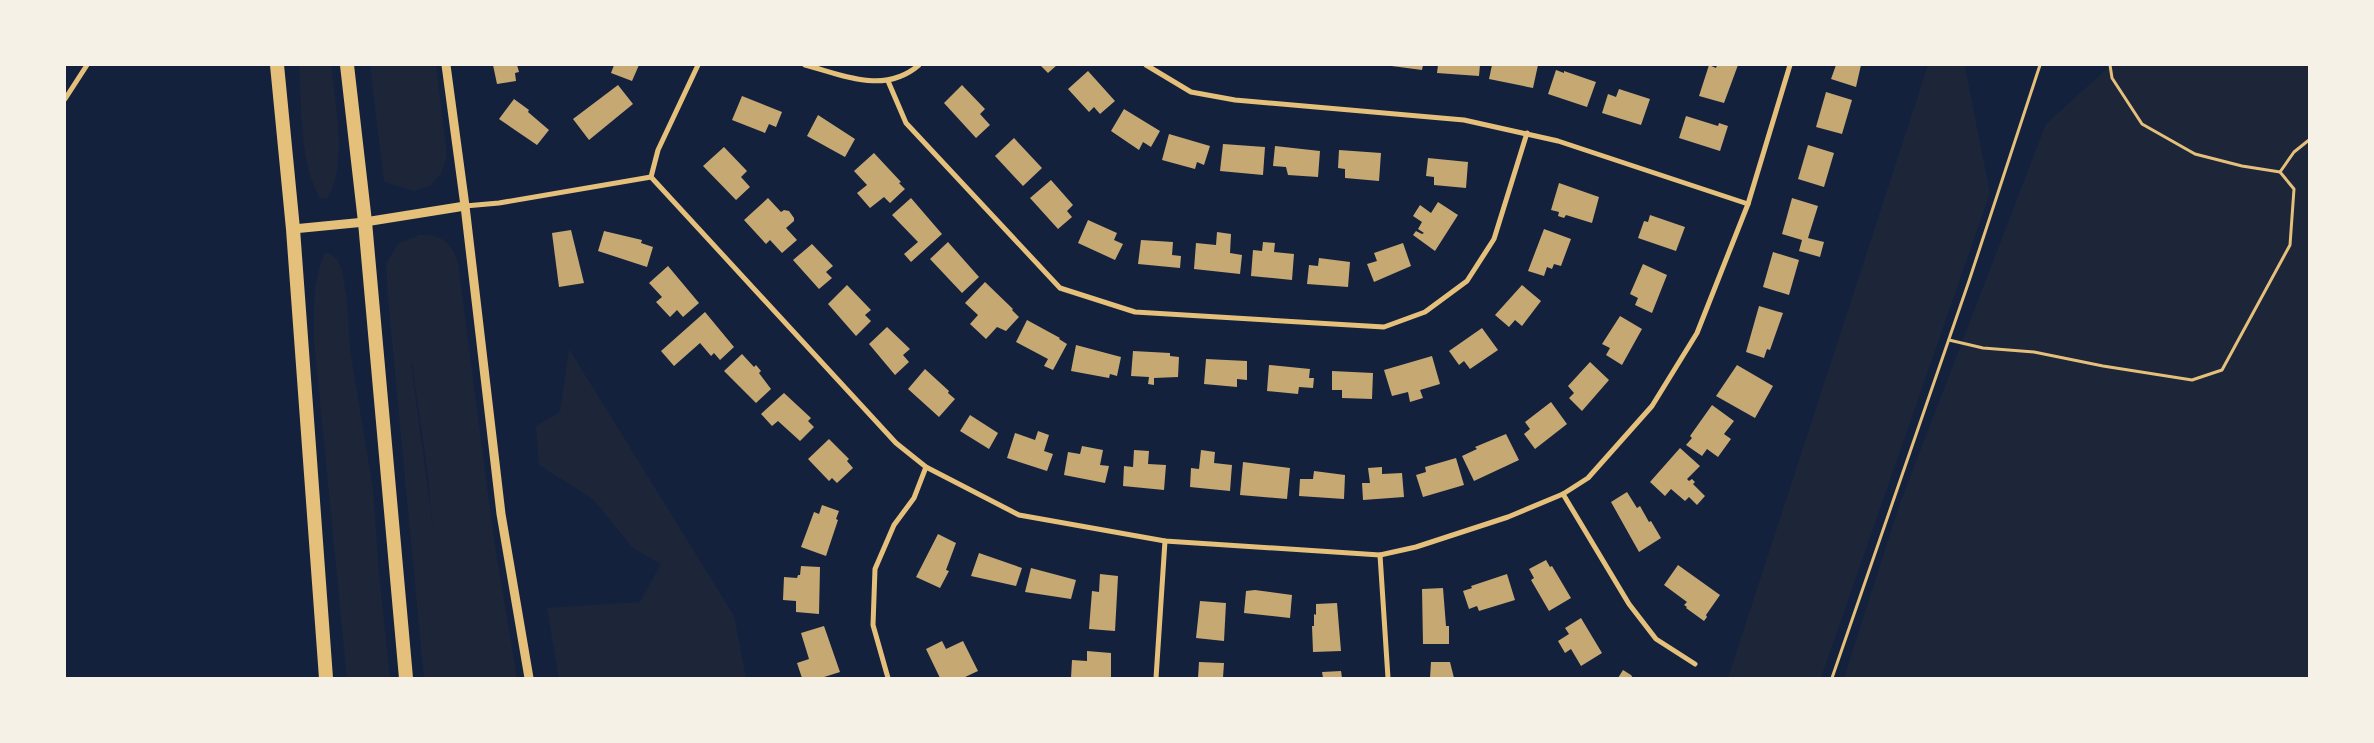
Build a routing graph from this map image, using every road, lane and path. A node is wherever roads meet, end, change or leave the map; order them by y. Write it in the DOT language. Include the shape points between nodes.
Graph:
graph roads {
  1 [pos="87,65"];
  2 [pos="276,65"];
  3 [pos="346,65"];
  4 [pos="446,65"];
  5 [pos="698,65"];
  6 [pos="805,65"];
  7 [pos="919,65"];
  8 [pos="1146,65"];
  9 [pos="1790,65"];
  10 [pos="2040,65"];
  11 [pos="2110,65"];
  12 [pos="888,81"];
  13 [pos="65,99"];
  14 [pos="1527,133"];
  15 [pos="2309,140"];
  16 [pos="2280,172"];
  17 [pos="651,177"];
  18 [pos="1748,204"];
  19 [pos="466,206"];
  20 [pos="365,222"];
  21 [pos="293,229"];
  22 [pos="1949,340"];
  23 [pos="926,467"];
  24 [pos="1564,494"];
  25 [pos="1165,541"];
  26 [pos="1380,555"];
  27 [pos="1694,664"];
  28 [pos="326,678"];
  29 [pos="406,678"];
  30 [pos="528,678"];
  31 [pos="888,678"];
  32 [pos="1156,678"];
  33 [pos="1388,678"];
  34 [pos="1832,678"];
  1 -- 13 [label="street"];
  2 -- 21 [label="highway"];
  3 -- 20 [label="highway"];
  4 -- 19 [label="street"];
  5 -- 17 [label="street" via="658,150"];
  6 -- 12 [label="street" via="873,82"];
  7 -- 12 [label="street" via="910,73"];
  8 -- 14 [label="street" via="1191,92 1235,100 1464,120"];
  9 -- 18 [label="street"];
  10 -- 22 [label="path"];
  11 -- 16 [label="path" via="2112,78 2142,124 2195,154"];
  12 -- 14 [label="street" via="906,123 1060,288 1135,312 1384,328 1425,312 1467,281 1494,239"];
  14 -- 18 [label="street" via="1558,140"];
  15 -- 16 [label="path" via="2294,152"];
  16 -- 22 [label="path" via="2294,189 2290,245 2222,370 2192,380"];
  17 -- 19 [label="street"];
  17 -- 23 [label="street" via="896,443"];
  18 -- 24 [label="street" via="1698,333 1652,406 1588,478"];
  19 -- 20 [label="street"];
  19 -- 30 [label="street" via="501,514"];
  20 -- 21 [label="street"];
  20 -- 29 [label="highway"];
  21 -- 28 [label="highway"];
  22 -- 34 [label="path"];
  23 -- 25 [label="street" via="1019,515"];
  23 -- 31 [label="street" via="914,498 894,525 875,569 872,625"];
  24 -- 26 [label="street" via="1508,517 1416,547"];
  24 -- 27 [label="street" via="1629,604 1656,639"];
  25 -- 26 [label="street"];
  25 -- 32 [label="street"];
  26 -- 33 [label="street"];
}
